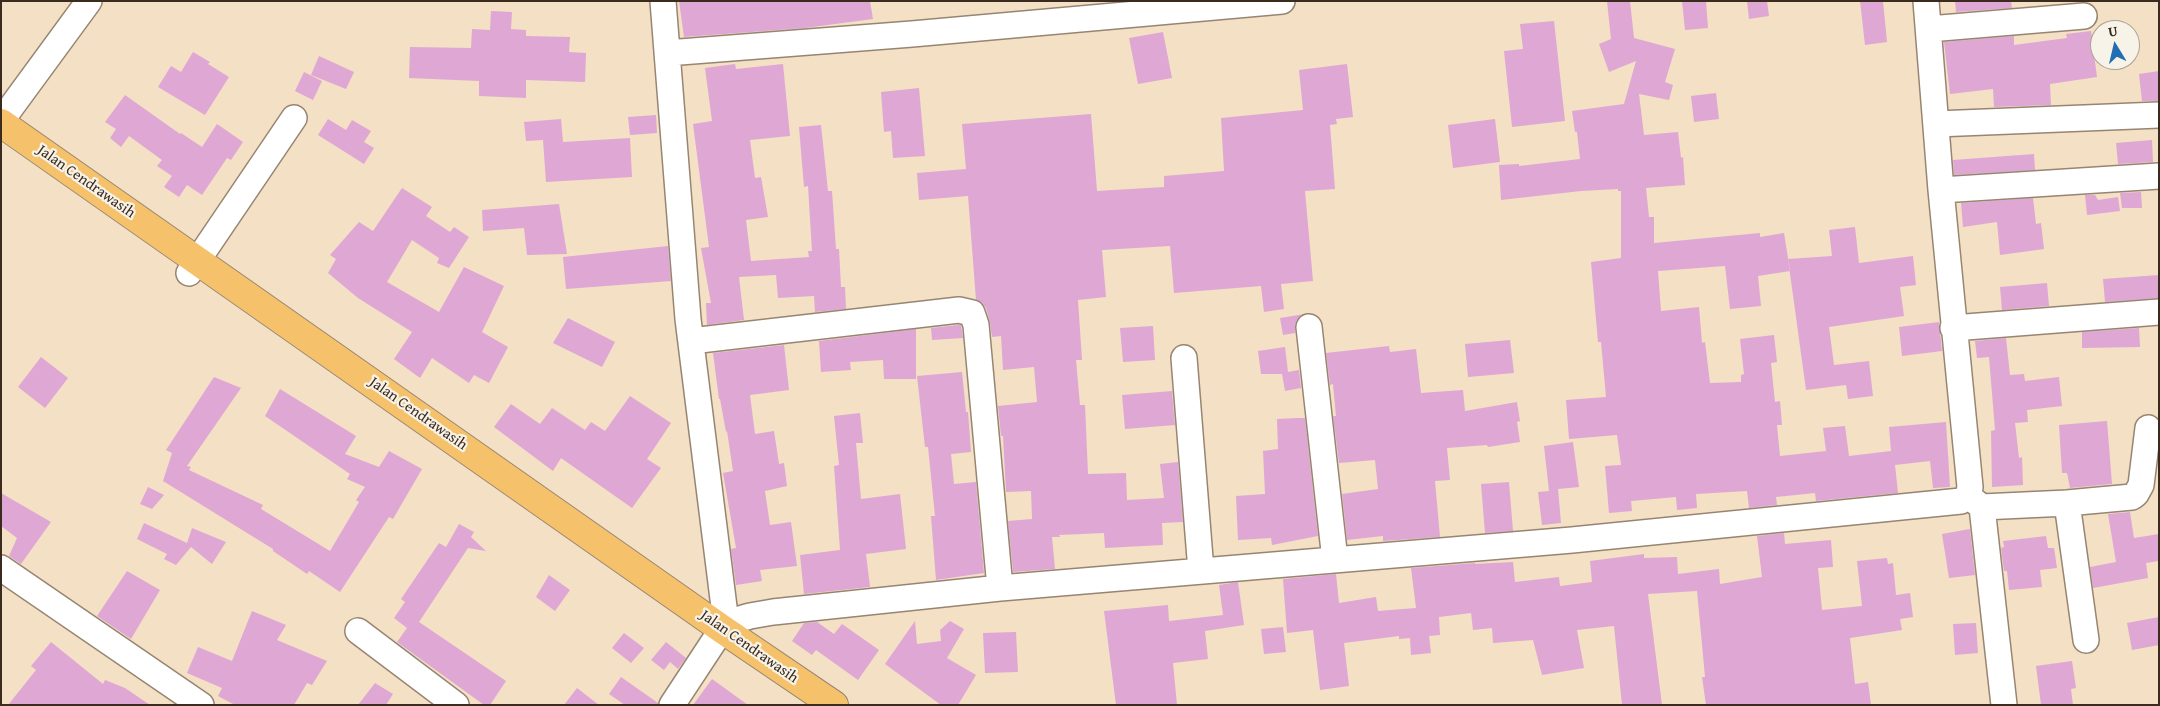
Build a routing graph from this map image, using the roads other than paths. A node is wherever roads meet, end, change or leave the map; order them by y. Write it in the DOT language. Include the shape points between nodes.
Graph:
graph roads {
  1 [pos="89,1"];
  2 [pos="663,1"];
  3 [pos="1282,1"];
  4 [pos="1926,1"];
  5 [pos="2084,16"];
  6 [pos="1929,29"];
  7 [pos="667,53"];
  8 [pos="2159,114"];
  9 [pos="294,118"];
  10 [pos="1,122"];
  11 [pos="1936,124"];
  12 [pos="1,144"];
  13 [pos="2159,176"];
  14 [pos="1941,190"];
  15 [pos="193,266"];
  16 [pos="2159,312"];
  17 [pos="1309,327"];
  18 [pos="1953,328"];
  19 [pos="690,341"];
  20 [pos="1184,358"];
  21 [pos="2148,428"];
  22 [pos="1975,502"];
  23 [pos="2067,503"];
  24 [pos="1335,560"];
  25 [pos="1,568"];
  26 [pos="1201,571"];
  27 [pos="1000,588"];
  28 [pos="358,631"];
  29 [pos="721,631"];
  30 [pos="2086,640"];
  31 [pos="201,705"];
  32 [pos="456,705"];
  33 [pos="672,705"];
  34 [pos="806,705"];
  35 [pos="834,705"];
  36 [pos="2004,705"];
  1 -- 10 [label="street"];
  2 -- 7 [label="street"];
  3 -- 7 [label="street"];
  4 -- 6 [label="street"];
  5 -- 6 [label="street"];
  6 -- 11 [label="street"];
  7 -- 19 [label="street"];
  8 -- 11 [label="street"];
  9 -- 15 [label="street"];
  10 -- 15 [label="main road, Jalan Cendrawasih"];
  11 -- 14 [label="street"];
  12 -- 15 [label="main road, Jalan Cendrawasih"];
  13 -- 14 [label="street"];
  14 -- 18 [label="street"];
  15 -- 29 [label="main road, Jalan Cendrawasih"];
  16 -- 18 [label="street"];
  17 -- 24 [label="street"];
  18 -- 22 [label="street" via="1970,487"];
  19 -- 27 [label="street" via="959,310 972,313 976,325"];
  19 -- 29 [label="street"];
  20 -- 26 [label="street"];
  21 -- 23 [label="street" via="2141,485 2136,494 2126,498"];
  22 -- 23 [label="street"];
  22 -- 24 [label="street"];
  22 -- 36 [label="street"];
  23 -- 30 [label="street"];
  24 -- 26 [label="street"];
  25 -- 31 [label="street"];
  26 -- 27 [label="street"];
  27 -- 29 [label="street" via="773,612 750,616"];
  28 -- 32 [label="street"];
  29 -- 33 [label="street"];
  29 -- 34 [label="main road, Jalan Cendrawasih"];
  29 -- 35 [label="main road, Jalan Cendrawasih"];
}
